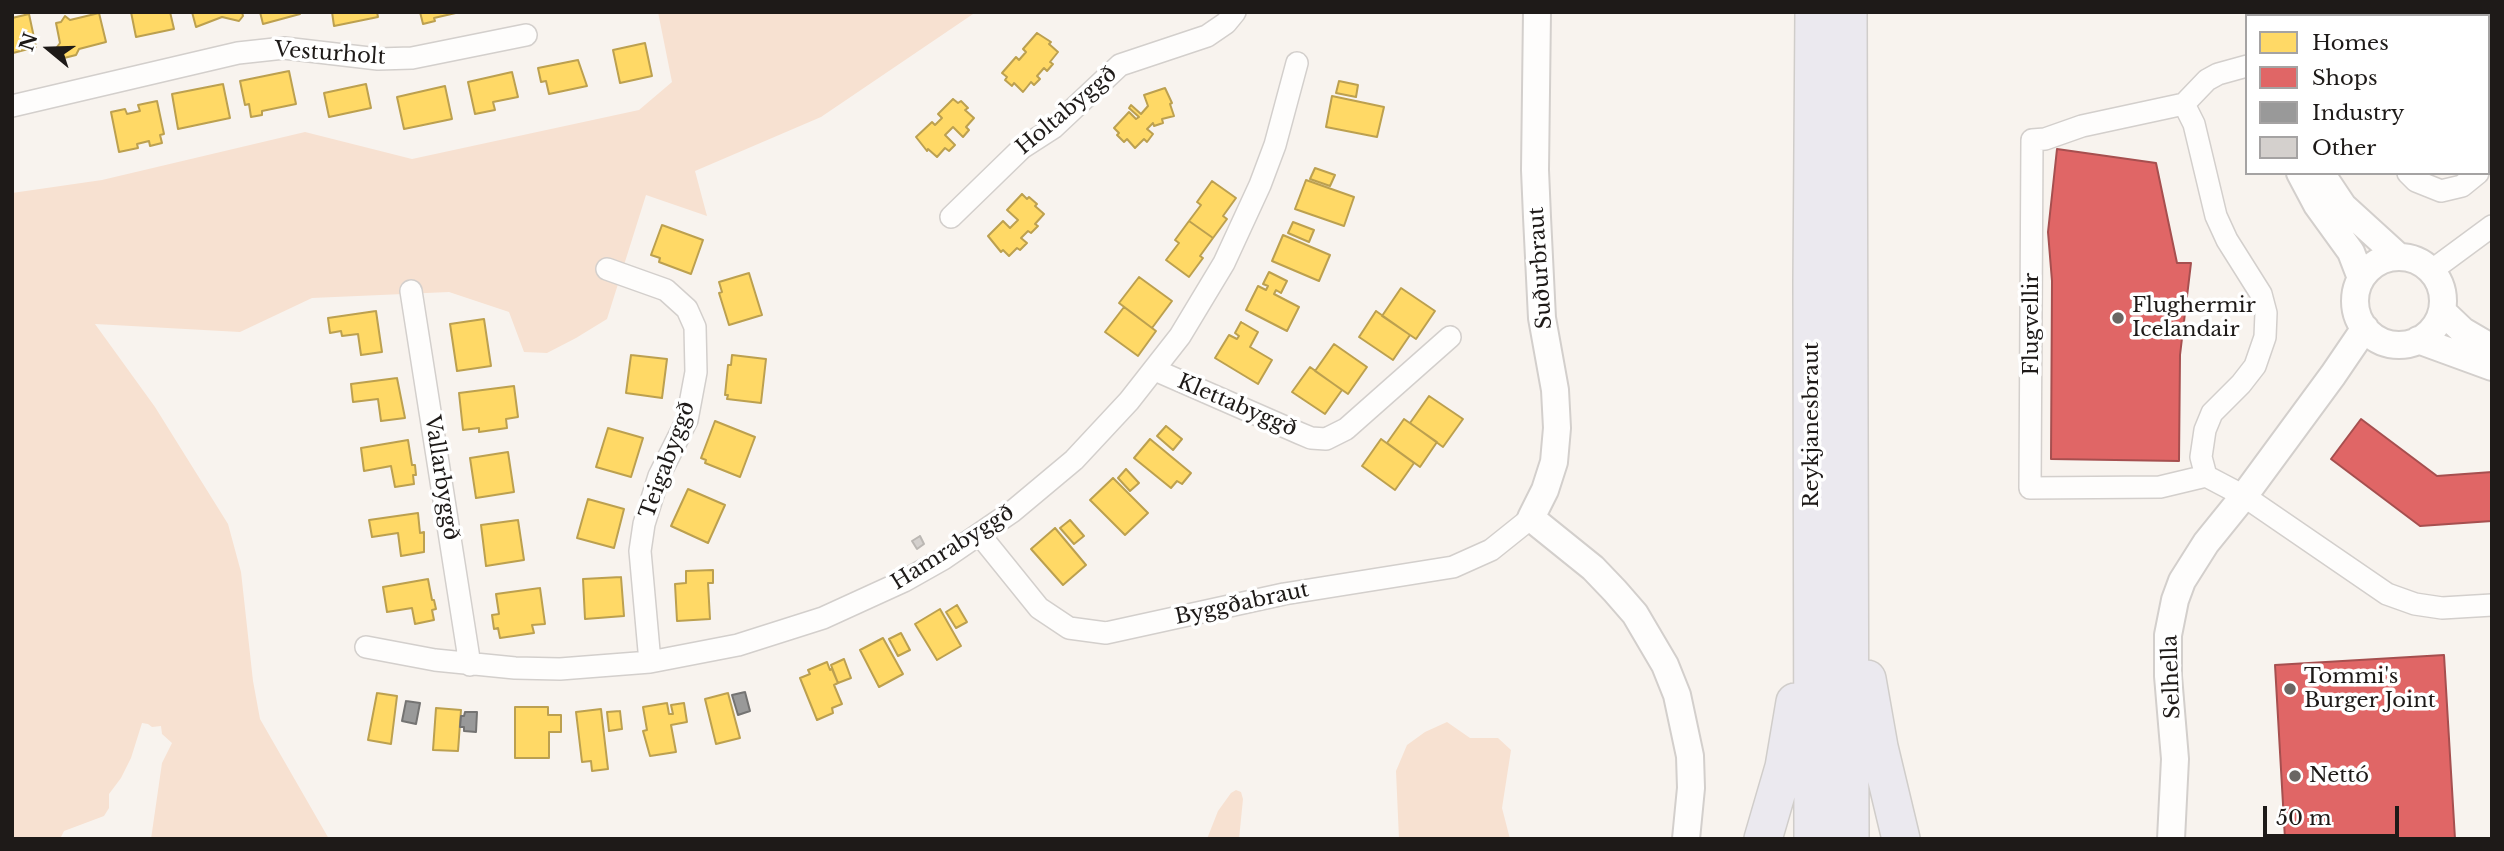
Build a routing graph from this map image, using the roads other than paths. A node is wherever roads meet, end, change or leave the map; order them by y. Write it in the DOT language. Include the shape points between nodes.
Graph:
graph roads {
  1 [pos="1235,12"];
  2 [pos="1537,12"];
  3 [pos="1814,12"];
  4 [pos="1848,12"];
  5 [pos="526,35"];
  6 [pos="1297,63"];
  7 [pos="2245,67"];
  8 [pos="2184,104"];
  9 [pos="12,106"];
  10 [pos="2301,175"];
  11 [pos="2322,175"];
  12 [pos="2410,175"];
  13 [pos="2476,175"];
  14 [pos="1848,192"];
  15 [pos="951,217"];
  16 [pos="2492,226"];
  17 [pos="2399,257"];
  18 [pos="607,268"];
  19 [pos="2431,271"];
  20 [pos="2361,278"];
  21 [pos="1812,282"];
  22 [pos="411,291"];
  23 [pos="2442,311"];
  24 [pos="2365,328"];
  25 [pos="1450,337"];
  26 [pos="2418,340"];
  27 [pos="2492,348"];
  28 [pos="2492,367"];
  29 [pos="1154,370"];
  30 [pos="2206,476"];
  31 [pos="2244,496"];
  32 [pos="1531,518"];
  33 [pos="980,535"];
  34 [pos="2492,606"];
  35 [pos="366,647"];
  36 [pos="650,662"];
  37 [pos="470,665"];
  38 [pos="1686,839"];
  39 [pos="1763,839"];
  40 [pos="1813,839"];
  41 [pos="1850,839"];
  42 [pos="1901,839"];
  43 [pos="2171,839"];
  1 -- 15 [label="street, Holtabyggð" via="1207,37 1120,65 1053,128 1022,148"];
  2 -- 32 [label="street, Suðurbraut" via="1539,269 1557,428 1554,462"];
  3 -- 21 [label="highway, Reykjanesbraut"];
  4 -- 14 [label="highway, Reykjanesbraut"];
  5 -- 9 [label="street, Vesturholt" via="412,58 378,59 284,48 238,53"];
  6 -- 29 [label="street, Hamrabyggð" via="1275,145 1243,225 1203,300"];
  7 -- 8 [label="street" via="2207,80"];
  8 -- 30 [label="street" via="2194,124 2216,216 2261,294 2266,313 2265,337 2255,366 2212,413 2205,430 2201,457"];
  8 -- 30 [label="street, Flugvellir" via="2032,140 2030,488 2160,487"];
  10 -- 20 [label="street" via="2351,252"];
  11 -- 17 [label="street" via="2343,206"];
  12 -- 13 [label="street" via="2441,191 2462,186"];
  14 -- 41 [label="highway, Reykjanesbraut"];
  14 -- 42 [label="highway" via="1861,307 1865,669"];
  16 -- 19 [label="street"];
  17 -- 19 [label="street" via="2422,263"];
  17 -- 20 [label="street" via="2384,259"];
  18 -- 36 [label="street, Teigabyggð" via="666,290 687,309 695,327 696,372 687,419 659,476 640,551"];
  19 -- 23 [label="street" via="2443,297"];
  20 -- 24 [label="street" via="2355,304"];
  21 -- 39 [label="highway" via="1799,438 1800,644 1784,766"];
  21 -- 40 [label="highway, Reykjanesbraut"];
  22 -- 37 [label="street, Vallarbyggð"];
  23 -- 26 [label="street" via="2429,333"];
  23 -- 27 [label="street" via="2463,331"];
  24 -- 26 [label="street" via="2389,344"];
  24 -- 31 [label="street, Selhella"];
  25 -- 29 [label="street, Klettabyggð" via="1346,429 1326,439 1311,438"];
  26 -- 28 [label="street"];
  29 -- 33 [label="street, Hamrabyggð" via="1074,460"];
  30 -- 31 [label="street"];
  31 -- 34 [label="street" via="2387,594 2442,608"];
  31 -- 43 [label="street, Selhella" via="2192,563 2171,619 2168,676 2175,760"];
  32 -- 33 [label="street, Byggðabraut" via="1491,550 1453,567 1284,594 1106,633 1069,628 1039,608"];
  32 -- 38 [label="street" via="1615,591 1635,614 1665,665 1677,695 1690,757"];
  33 -- 36 [label="street, Hamrabyggð" via="904,581 823,618 738,645"];
  35 -- 37 [label="street, Hamrabyggð"];
  36 -- 37 [label="street, Hamrabyggð" via="560,668"];
}
